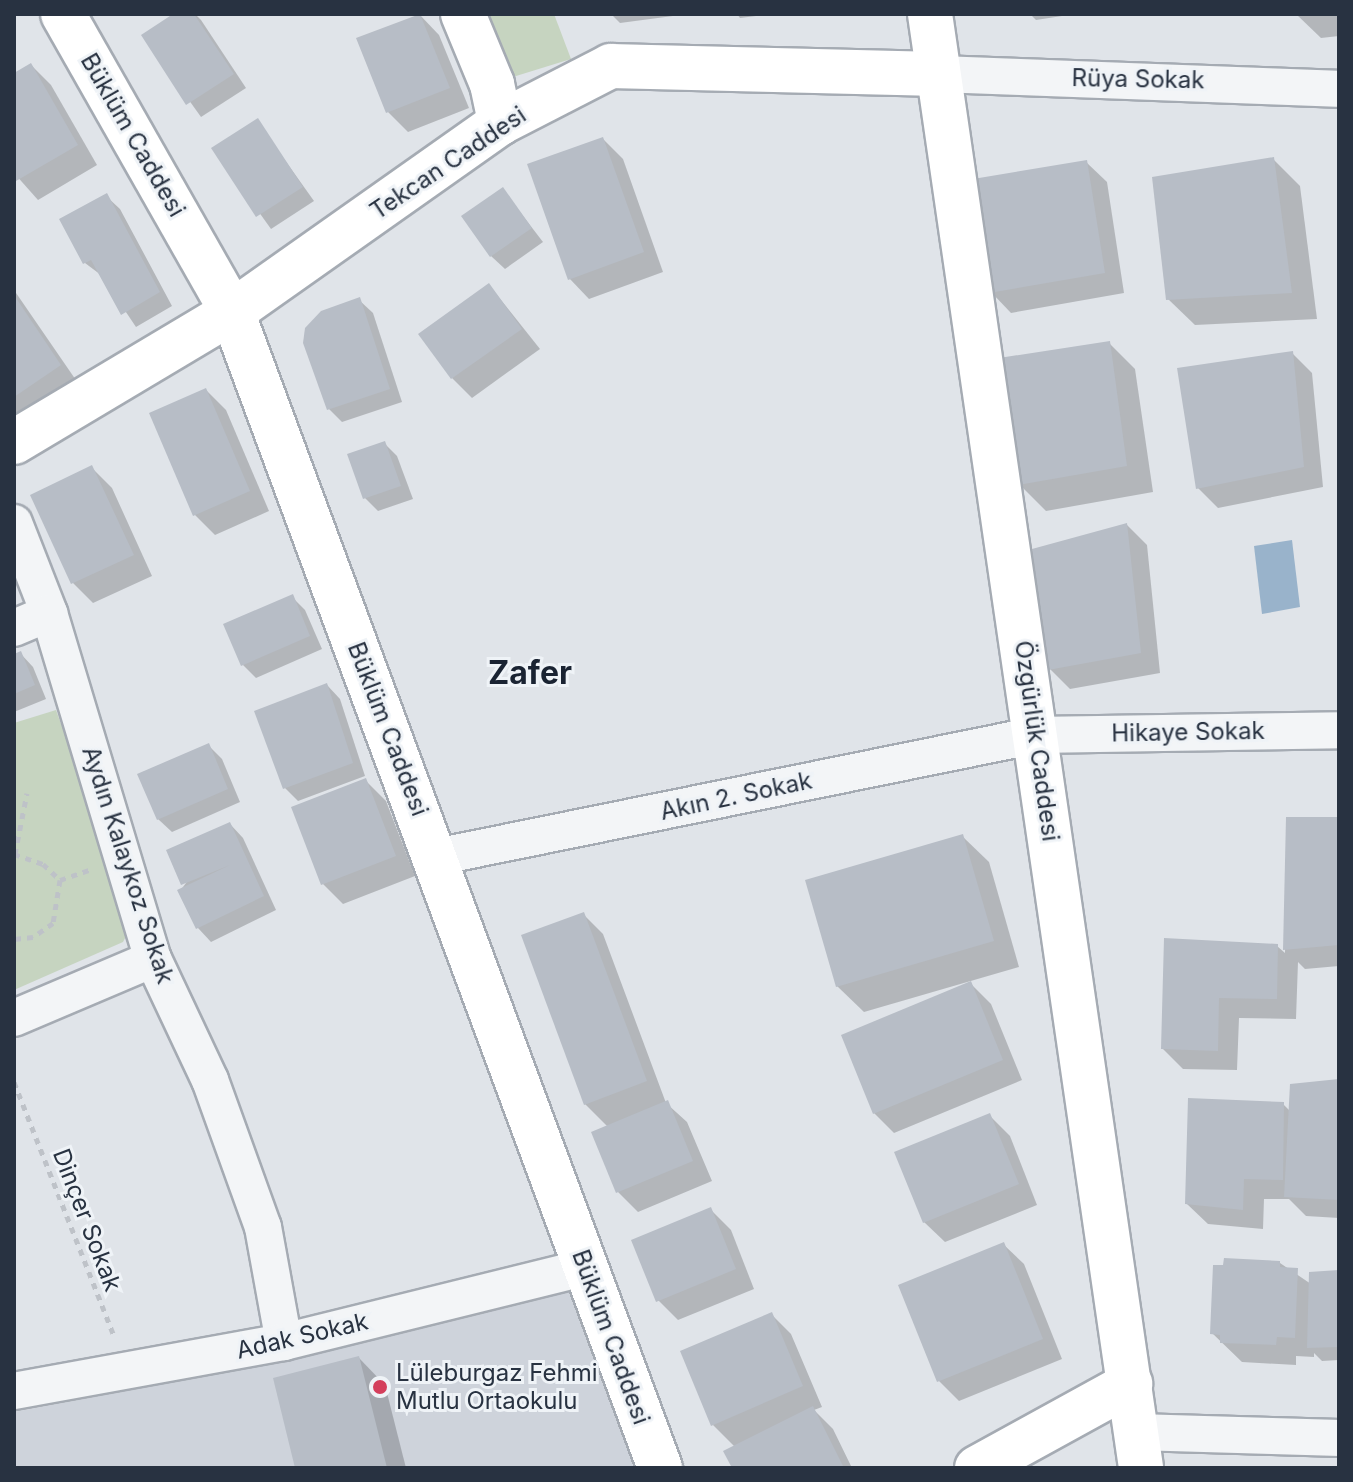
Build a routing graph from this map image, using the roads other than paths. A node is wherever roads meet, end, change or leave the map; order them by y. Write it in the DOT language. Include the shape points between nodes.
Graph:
graph roads {
  1 [pos="63,14"];
  2 [pos="463,14"];
  3 [pos="930,14"];
  4 [pos="937,74"];
  5 [pos="1339,89"];
  6 [pos="500,123"];
  7 [pos="232,312"];
  8 [pos="14,442"];
  9 [pos="14,523"];
  10 [pos="49,613"];
  11 [pos="14,628"];
  12 [pos="1339,730"];
  13 [pos="1036,735"];
  14 [pos="436,857"];
  15 [pos="153,959"];
  16 [pos="14,1018"];
  17 [pos="586,1267"];
  18 [pos="284,1342"];
  19 [pos="1130,1384"];
  20 [pos="14,1391"];
  21 [pos="1339,1438"];
  22 [pos="1139,1450"];
  23 [pos="660,1468"];
  24 [pos="977,1468"];
  1 -- 7 [label="street, Büklüm Caddesi"];
  2 -- 6 [label="street" via="492,84"];
  3 -- 4 [label="street, Özgürlük Caddesi"];
  4 -- 5 [label="street, Rüya Sokak"];
  4 -- 6 [label="street, Tekcan Caddesi" via="611,66"];
  4 -- 13 [label="street, Özgürlük Caddesi"];
  6 -- 7 [label="street, Tekcan Caddesi"];
  7 -- 8 [label="street, Tekcan Caddesi"];
  7 -- 14 [label="street, Büklüm Caddesi"];
  9 -- 10 [label="street, Aydın Kalaykoz Sokak"];
  10 -- 11 [label="street"];
  10 -- 15 [label="street, Aydın Kalaykoz Sokak"];
  12 -- 13 [label="street, Hikaye Sokak"];
  13 -- 14 [label="street, Akın 2. Sokak"];
  13 -- 19 [label="street, Özgürlük Caddesi"];
  14 -- 17 [label="street, Büklüm Caddesi"];
  15 -- 16 [label="street"];
  15 -- 18 [label="street, Aydın Kalaykoz Sokak" via="210,1080 263,1227"];
  17 -- 18 [label="street, Adak Sokak"];
  17 -- 23 [label="street, Büklüm Caddesi"];
  18 -- 20 [label="street, Adak Sokak"];
  19 -- 22 [label="street, Özgürlük Caddesi"];
  19 -- 24 [label="street"];
  21 -- 22 [label="street"];
}
